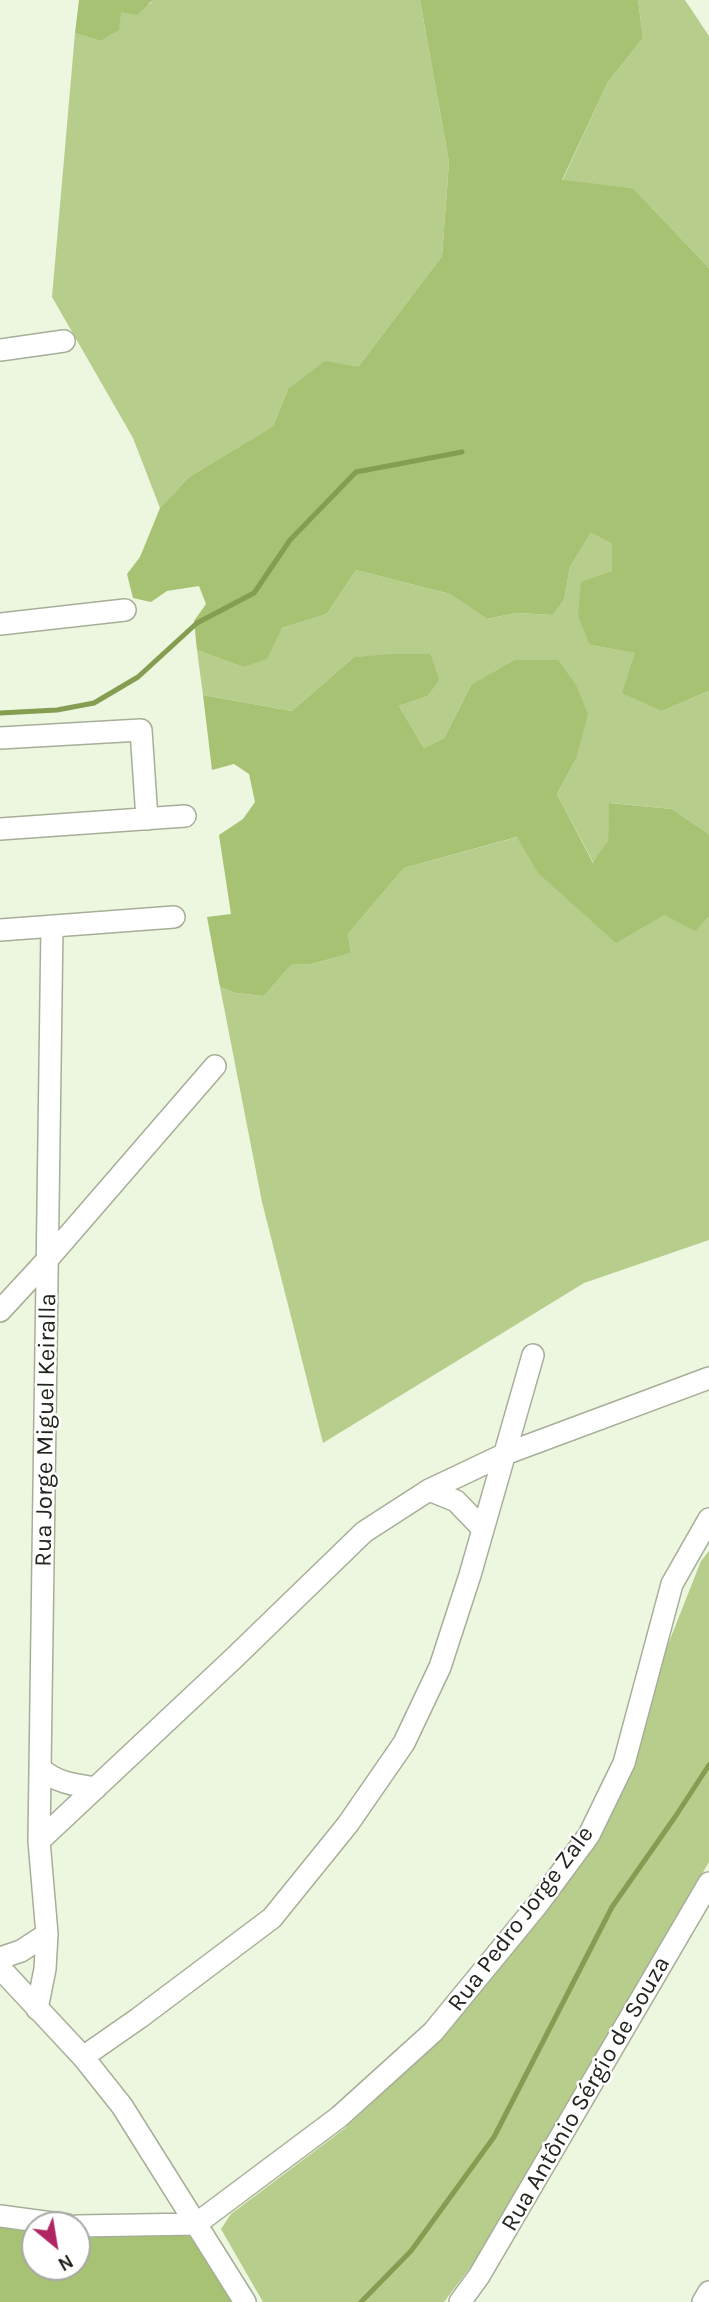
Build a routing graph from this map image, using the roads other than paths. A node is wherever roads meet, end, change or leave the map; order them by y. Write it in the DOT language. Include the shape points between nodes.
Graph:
graph roads {
  1 [pos="64,341"];
  2 [pos="0,350"];
  3 [pos="125,610"];
  4 [pos="0,624"];
  5 [pos="0,738"];
  6 [pos="185,816"];
  7 [pos="147,819"];
  8 [pos="0,829"];
  9 [pos="174,917"];
  10 [pos="52,926"];
  11 [pos="0,930"];
  12 [pos="215,1066"];
  13 [pos="48,1259"];
  14 [pos="0,1311"];
  15 [pos="533,1355"];
  16 [pos="709,1378"];
  17 [pos="505,1454"];
  18 [pos="429,1490"];
  19 [pos="709,1519"];
  20 [pos="483,1529"];
  21 [pos="40,1768"];
  22 [pos="96,1788"];
  23 [pos="39,1841"];
  24 [pos="709,1883"];
  25 [pos="47,1934"];
  26 [pos="0,1958"];
  27 [pos="0,1968"];
  28 [pos="37,2009"];
  29 [pos="83,2057"];
  30 [pos="0,2216"];
  31 [pos="21,2219"];
  32 [pos="197,2224"];
  33 [pos="91,2226"];
  34 [pos="709,2292"];
  35 [pos="466,2299"];
  36 [pos="245,2302"];
  37 [pos="703,2302"];
  1 -- 2 [label="street"];
  3 -- 4 [label="street"];
  5 -- 7 [label="street" via="141,730"];
  6 -- 7 [label="street"];
  7 -- 8 [label="street"];
  9 -- 10 [label="street"];
  10 -- 11 [label="street"];
  10 -- 13 [label="street, Rua Jorge Miguel Keiralla"];
  12 -- 13 [label="street"];
  13 -- 14 [label="street"];
  13 -- 21 [label="street, Rua Jorge Miguel Keiralla"];
  15 -- 17 [label="street"];
  16 -- 17 [label="street"];
  17 -- 18 [label="street"];
  17 -- 20 [label="street"];
  18 -- 20 [label="street" via="456,1501"];
  18 -- 22 [label="street" via="364,1532"];
  19 -- 32 [label="street, Rua Pedro Jorge Zale" via="672,1584 624,1763 589,1835 433,2032 339,2118"];
  20 -- 29 [label="street" via="440,1667 404,1743 348,1824 272,1918"];
  21 -- 22 [label="street" via="49,1777 71,1785"];
  21 -- 23 [label="street, Rua Jorge Miguel Keiralla"];
  22 -- 23 [label="street"];
  23 -- 25 [label="street, Rua Jorge Miguel Keiralla"];
  24 -- 35 [label="street, Rua Antônio Sérgio de Souza"];
  25 -- 26 [label="street"];
  25 -- 28 [label="street, Rua Jorge Miguel Keiralla"];
  27 -- 28 [label="street"];
  28 -- 29 [label="street"];
  29 -- 32 [label="street" via="122,2106"];
  30 -- 31 [label="street"];
  32 -- 33 [label="street"];
  32 -- 36 [label="street"];
  34 -- 37 [label="street"];
}
